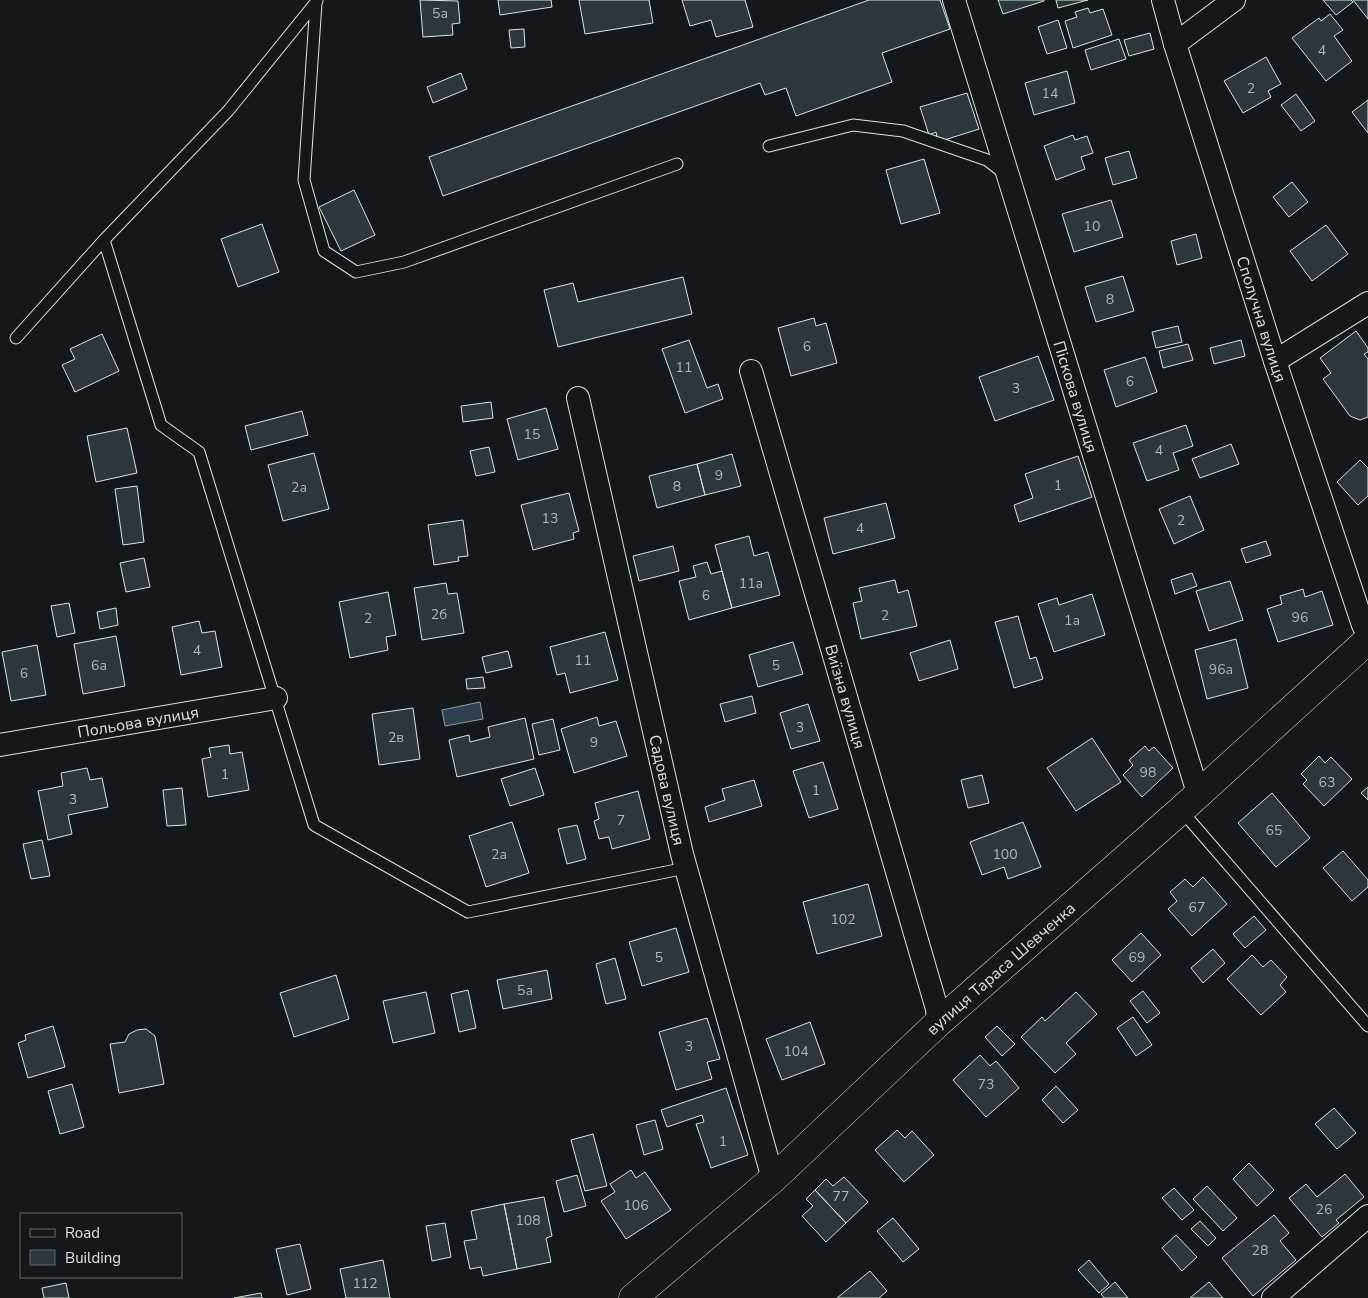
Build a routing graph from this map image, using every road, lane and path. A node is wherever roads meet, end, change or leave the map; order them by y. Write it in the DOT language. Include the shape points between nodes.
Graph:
graph roads {
  1 [pos="954,0"];
  2 [pos="1163,0"];
  3 [pos="1234,0"];
  4 [pos="317,1"];
  5 [pos="1175,44"];
  6 [pos="769,146"];
  7 [pos="678,164"];
  8 [pos="1009,177"];
  9 [pos="104,240"];
  10 [pos="1368,303"];
  11 [pos="16,338"];
  12 [pos="1275,361"];
  13 [pos="751,371"];
  14 [pos="578,398"];
  15 [pos="1368,634"];
  16 [pos="1368,640"];
  17 [pos="276,698"];
  18 [pos="0,745"];
  19 [pos="1189,801"];
  20 [pos="686,868"];
  21 [pos="938,1023"];
  22 [pos="1368,1026"];
  23 [pos="773,1179"];
  24 [pos="1368,1216"];
  25 [pos="633,1298"];
  26 [pos="1273,1298"];
  1 -- 8 [label="street, Піскова вулиця"];
  2 -- 5 [label="street, Сполучна вулиця"];
  3 -- 5 [label="street"];
  4 -- 7 [label="lane" via="304,180 324,251 356,272 404,262"];
  4 -- 9 [label="lane" via="228,111"];
  5 -- 12 [label="street, Сполучна вулиця"];
  6 -- 8 [label="lane" via="853,125 903,131 987,160"];
  8 -- 19 [label="street, Піскова вулиця"];
  9 -- 11 [label="lane"];
  9 -- 17 [label="lane" via="161,425 199,452"];
  10 -- 12 [label="street"];
  12 -- 15 [label="street, Сполучна вулиця"];
  13 -- 21 [label="street, Виїзна вулиця" via="937,1009"];
  14 -- 20 [label="street, Садова вулиця"];
  16 -- 19 [label="street, вулиця Тараса Шевченка"];
  17 -- 18 [label="street, Польова вулиця"];
  17 -- 20 [label="lane" via="314,825 468,912"];
  19 -- 21 [label="street, вулиця Тараса Шевченка"];
  19 -- 22 [label="lane"];
  20 -- 23 [label="street, Садова вулиця"];
  21 -- 23 [label="street, вулиця Тараса Шевченка"];
  23 -- 25 [label="street, вулиця Тараса Шевченка"];
  24 -- 26 [label="street"];
}
